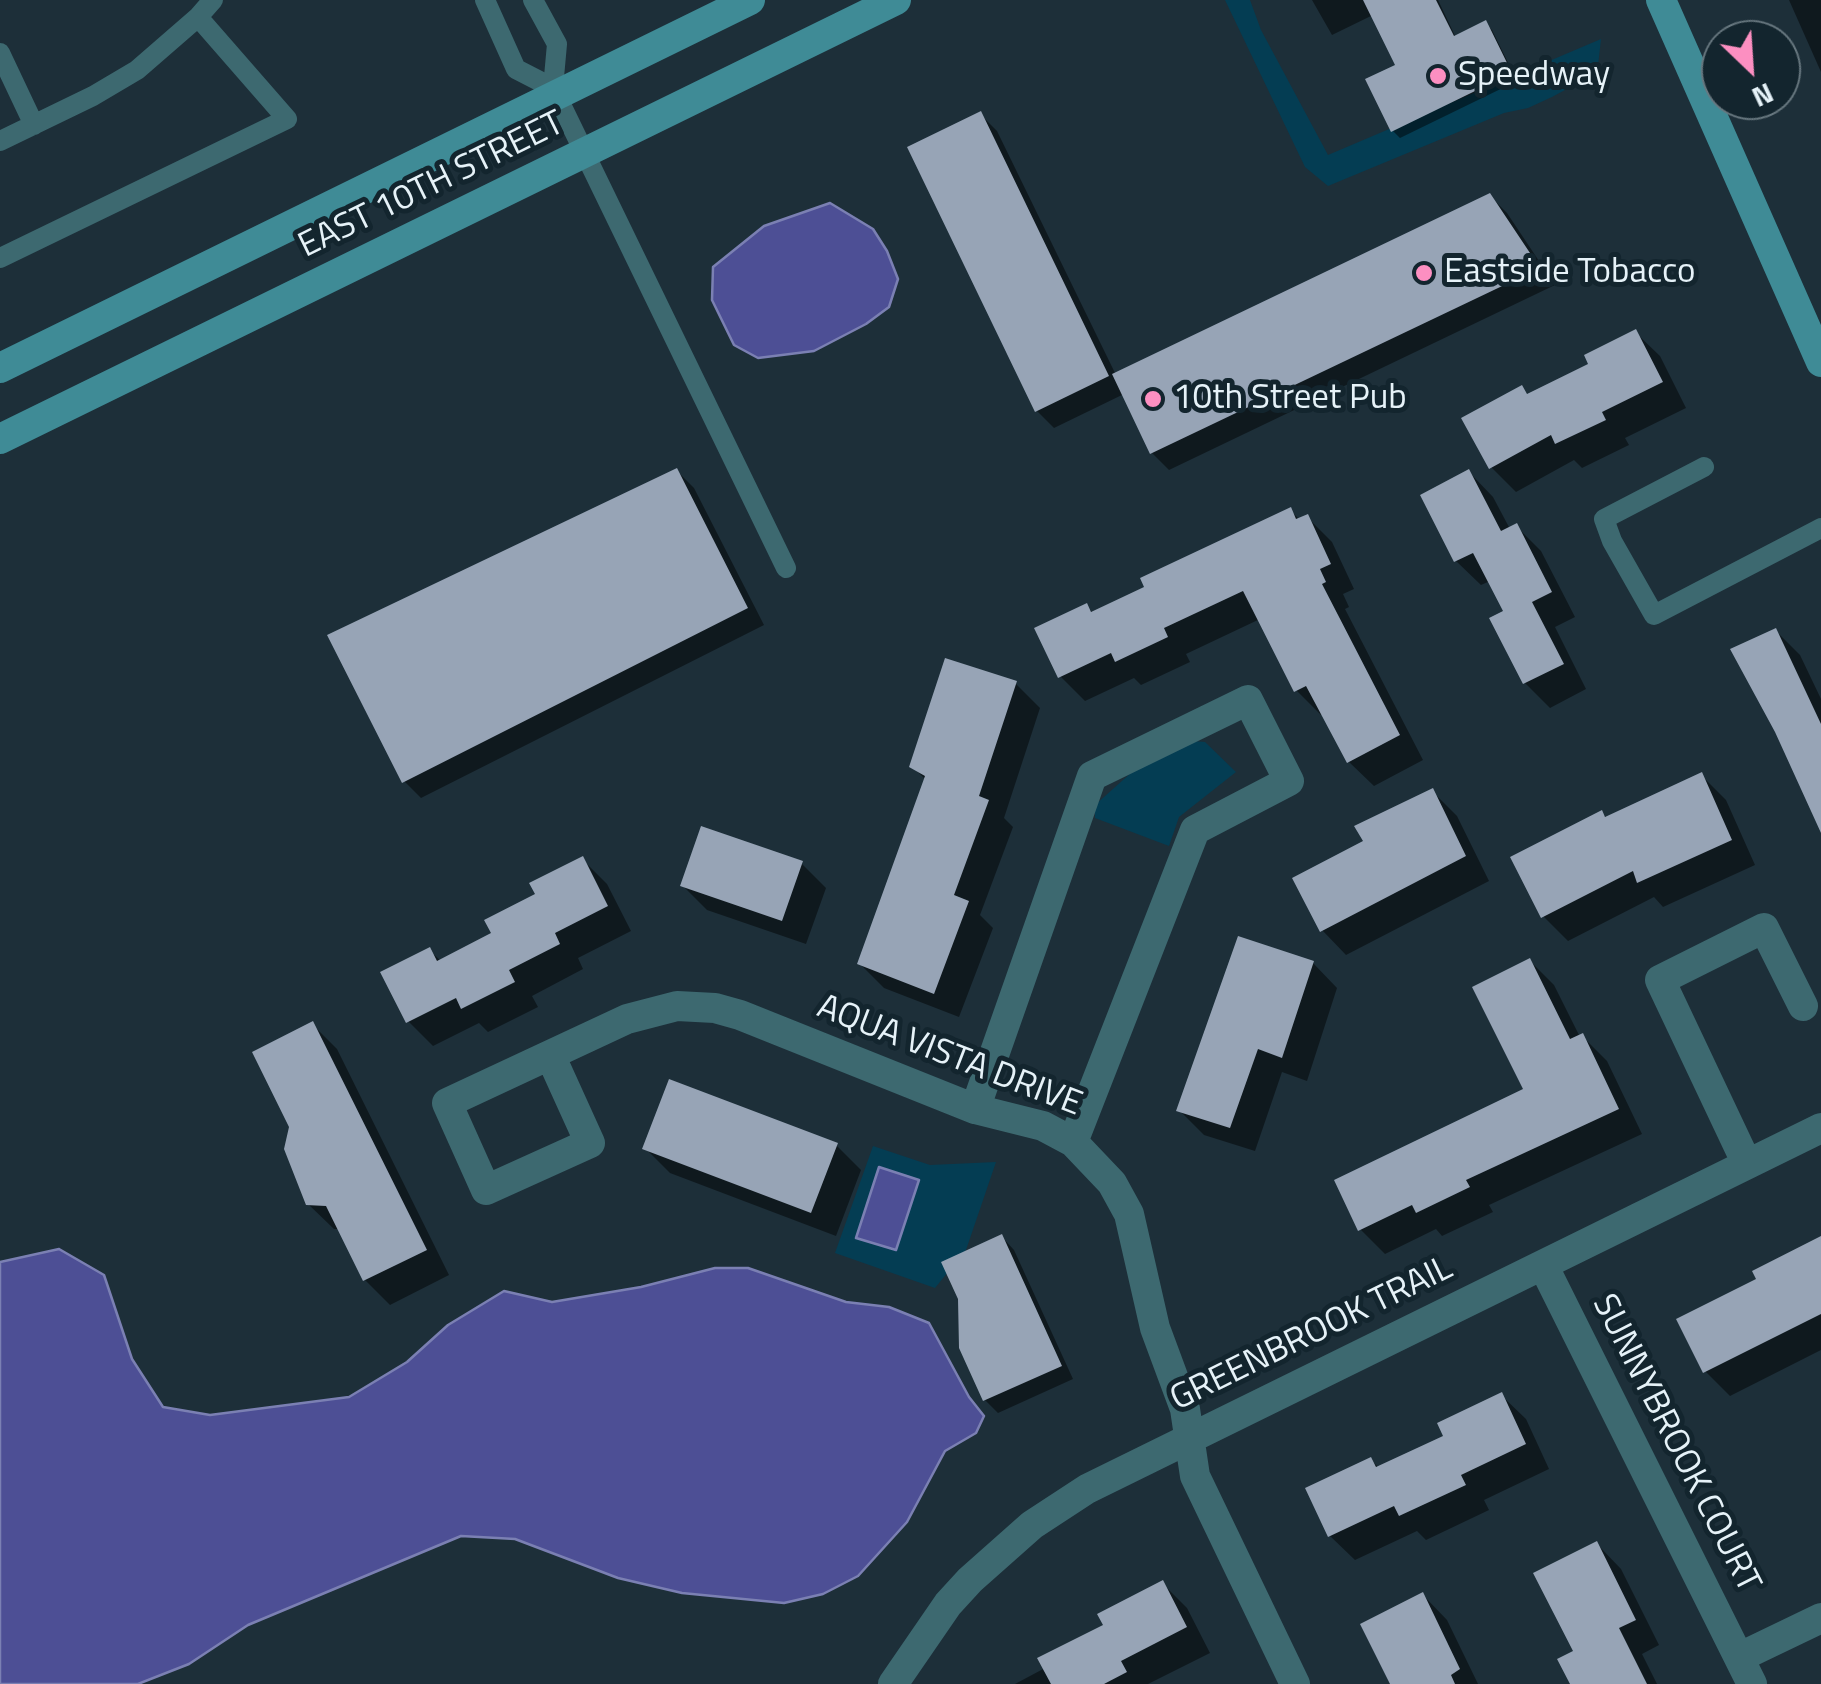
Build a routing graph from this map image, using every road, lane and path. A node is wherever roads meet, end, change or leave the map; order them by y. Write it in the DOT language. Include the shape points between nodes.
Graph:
graph roads {
  1 [pos="213,0"];
  2 [pos="485,0"];
  3 [pos="534,0"];
  4 [pos="750,0"];
  5 [pos="896,0"];
  6 [pos="1661,0"];
  7 [pos="198,17"];
  8 [pos="0,53"];
  9 [pos="555,91"];
  10 [pos="34,125"];
  11 [pos="0,142"];
  12 [pos="584,154"];
  13 [pos="0,258"];
  14 [pos="1817,345"];
  15 [pos="0,368"];
  16 [pos="0,439"];
  17 [pos="1704,467"];
  18 [pos="1821,528"];
  19 [pos="786,568"];
  20 [pos="1803,1006"];
  21 [pos="551,1057"];
  22 [pos="975,1108"];
  23 [pos="1821,1128"];
  24 [pos="1073,1142"];
  25 [pos="1747,1164"];
  26 [pos="1543,1265"];
  27 [pos="1189,1437"];
  28 [pos="1821,1618"];
  29 [pos="1746,1670"];
  30 [pos="893,1684"];
  31 [pos="1295,1684"];
  1 -- 7 [label="lane"];
  2 -- 9 [label="lane" via="516,68"];
  3 -- 9 [label="lane" via="557,44"];
  4 -- 9 [label="main road, EAST 10TH STREET"];
  5 -- 12 [label="main road, EAST 10TH STREET"];
  6 -- 14 [label="main road"];
  7 -- 10 [label="lane" via="137,70"];
  7 -- 13 [label="lane" via="287,119"];
  8 -- 10 [label="lane"];
  9 -- 12 [label="lane"];
  9 -- 15 [label="main road, EAST 10TH STREET"];
  10 -- 11 [label="lane"];
  12 -- 16 [label="main road, EAST 10TH STREET"];
  12 -- 19 [label="lane"];
  17 -- 18 [label="lane" via="1604,519 1654,615"];
  20 -- 25 [label="street" via="1764,928 1660,980"];
  21 -- 21 [label="street, AQUA VISTA DRIVE" via="590,1143 486,1190 448,1103"];
  21 -- 22 [label="street, AQUA VISTA DRIVE" via="639,1014 676,1006 716,1008"];
  22 -- 24 [label="street, AQUA VISTA DRIVE" via="1043,1126"];
  22 -- 24 [label="street" via="1092,776 1248,700 1288,781 1195,830"];
  23 -- 25 [label="street, GREENBROOK TRAIL"];
  24 -- 27 [label="street, AQUA VISTA DRIVE" via="1112,1182 1129,1214"];
  25 -- 26 [label="street, GREENBROOK TRAIL"];
  26 -- 27 [label="street, GREENBROOK TRAIL"];
  26 -- 29 [label="street, SUNNYBROOK COURT"];
  27 -- 30 [label="street, GREENBROOK TRAIL" via="1087,1489 1006,1546 948,1604"];
  27 -- 31 [label="street, AQUA VISTA DRIVE" via="1198,1484"];
  28 -- 29 [label="street, SUNNYBROOK COURT"];
}
